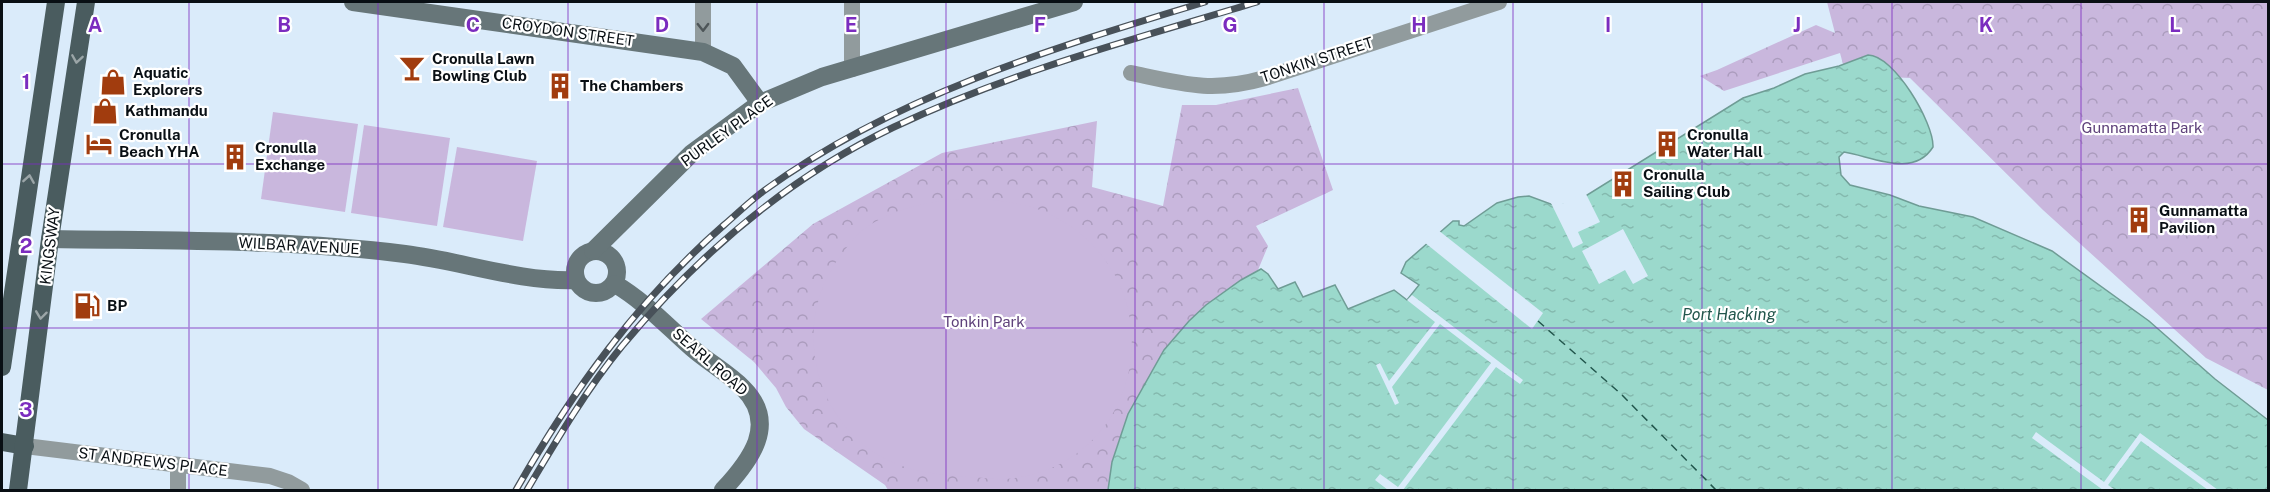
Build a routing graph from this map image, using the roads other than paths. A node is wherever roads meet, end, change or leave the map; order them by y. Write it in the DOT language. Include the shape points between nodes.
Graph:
graph roads {
  1 [pos="56,2"];
  2 [pos="67,2"];
  3 [pos="86,2"];
  4 [pos="353,2"];
  5 [pos="703,2"];
  6 [pos="852,2"];
  7 [pos="1074,2"];
  8 [pos="1499,2"];
  9 [pos="50,39"];
  10 [pos="704,52"];
  11 [pos="852,69"];
  12 [pos="1131,73"];
  13 [pos="760,103"];
  14 [pos="622,222"];
  15 [pos="20,237"];
  16 [pos="50,239"];
  17 [pos="593,251"];
  18 [pos="612,257"];
  19 [pos="576,280"];
  20 [pos="615,284"];
  21 [pos="7,291"];
  22 [pos="2,367"];
  23 [pos="2,442"];
  24 [pos="25,446"];
  25 [pos="178,465"];
  26 [pos="729,488"];
  27 [pos="18,490"];
  28 [pos="178,490"];
  29 [pos="302,490"];
  1 -- 9 [label="main road, KINGSWAY"];
  2 -- 9 [label="main road"];
  3 -- 16 [label="main road, KINGSWAY, one-way"];
  4 -- 10 [label="street, CROYDON STREET"];
  5 -- 10 [label="street, one-way"];
  6 -- 11 [label="street"];
  7 -- 11 [label="street"];
  8 -- 12 [label="street, TONKIN STREET" via="1265,78 1228,86 1191,85"];
  15 -- 9 [label="main road, KINGSWAY, one-way"];
  10 -- 13 [label="street, CROYDON STREET" via="733,66"];
  11 -- 13 [label="street, PURLEY PLACE"];
  13 -- 14 [label="street, PURLEY PLACE" via="692,153"];
  14 -- 17 [label="street, PURLEY PLACE"];
  14 -- 18 [label="street, PURLEY PLACE"];
  15 -- 16 [label="main road, WILBAR AVENUE"];
  15 -- 21 [label="main road, KINGSWAY"];
  16 -- 19 [label="street, WILBAR AVENUE" via="256,243 363,250 407,254 542,279"];
  16 -- 24 [label="main road, KINGSWAY, one-way"];
  17 -- 18 [label="street"];
  17 -- 19 [label="street" via="578,261"];
  18 -- 20 [label="street" via="618,270"];
  19 -- 20 [label="street" via="584,291 598,294"];
  20 -- 26 [label="street, SEARL ROAD" via="743,387 751,398 760,427 756,447"];
  21 -- 22 [label="main road, KINGSWAY"];
  23 -- 24 [label="main road, ST ANDREWS PLACE"];
  24 -- 25 [label="street, ST ANDREWS PLACE"];
  24 -- 27 [label="main road, KINGSWAY"];
  25 -- 28 [label="street"];
  25 -- 29 [label="street, ST ANDREWS PLACE" via="270,476"];
}
